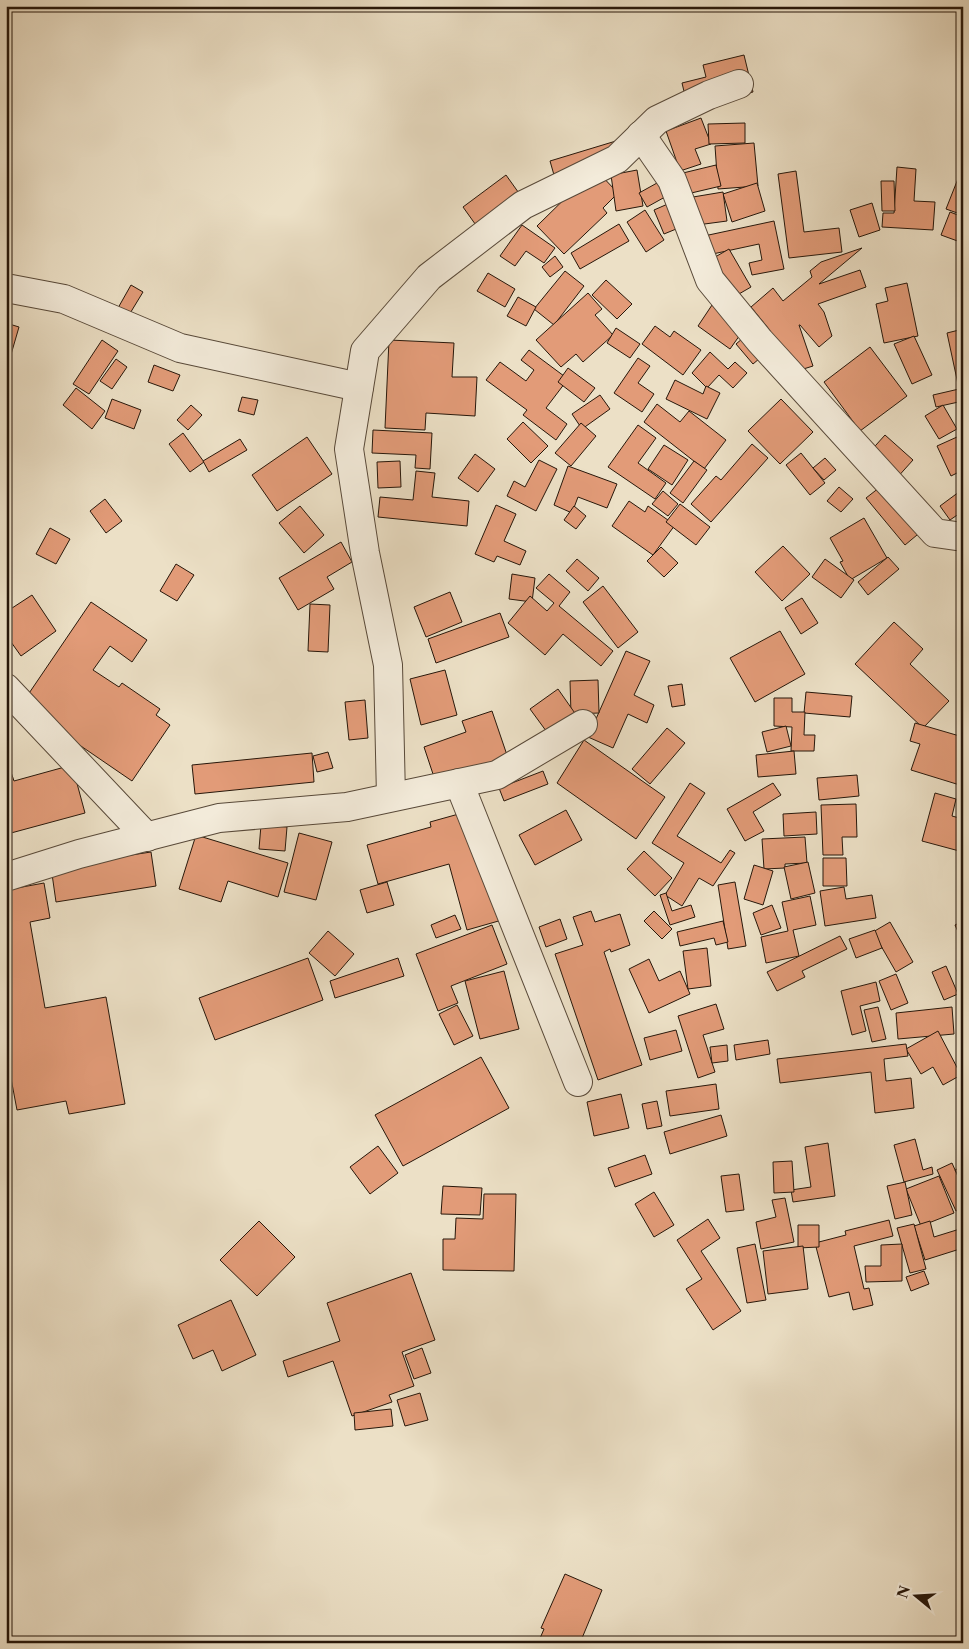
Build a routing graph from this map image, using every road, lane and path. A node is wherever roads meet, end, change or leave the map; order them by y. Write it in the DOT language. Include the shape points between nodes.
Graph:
graph roads {
  1 [pos="739,84"];
  2 [pos="641,135"];
  3 [pos="6,288"];
  4 [pos="359,387"];
  5 [pos="963,537"];
  6 [pos="6,688"];
  7 [pos="583,724"];
  8 [pos="459,784"];
  9 [pos="390,798"];
  10 [pos="147,837"];
  11 [pos="6,877"];
  12 [pos="578,1082"];
  1 -- 2 [label="street" via="656,120"];
  2 -- 4 [label="street" via="617,159 523,205 429,277 365,352"];
  2 -- 5 [label="street" via="672,180 710,280 760,341 935,533"];
  3 -- 4 [label="street" via="64,299 180,348"];
  4 -- 9 [label="street" via="349,449 365,553 388,664"];
  6 -- 10 [label="street"];
  7 -- 8 [label="street" via="497,775"];
  8 -- 9 [label="street"];
  8 -- 12 [label="street"];
  9 -- 10 [label="street" via="347,807 219,818"];
  10 -- 11 [label="street"];
}
